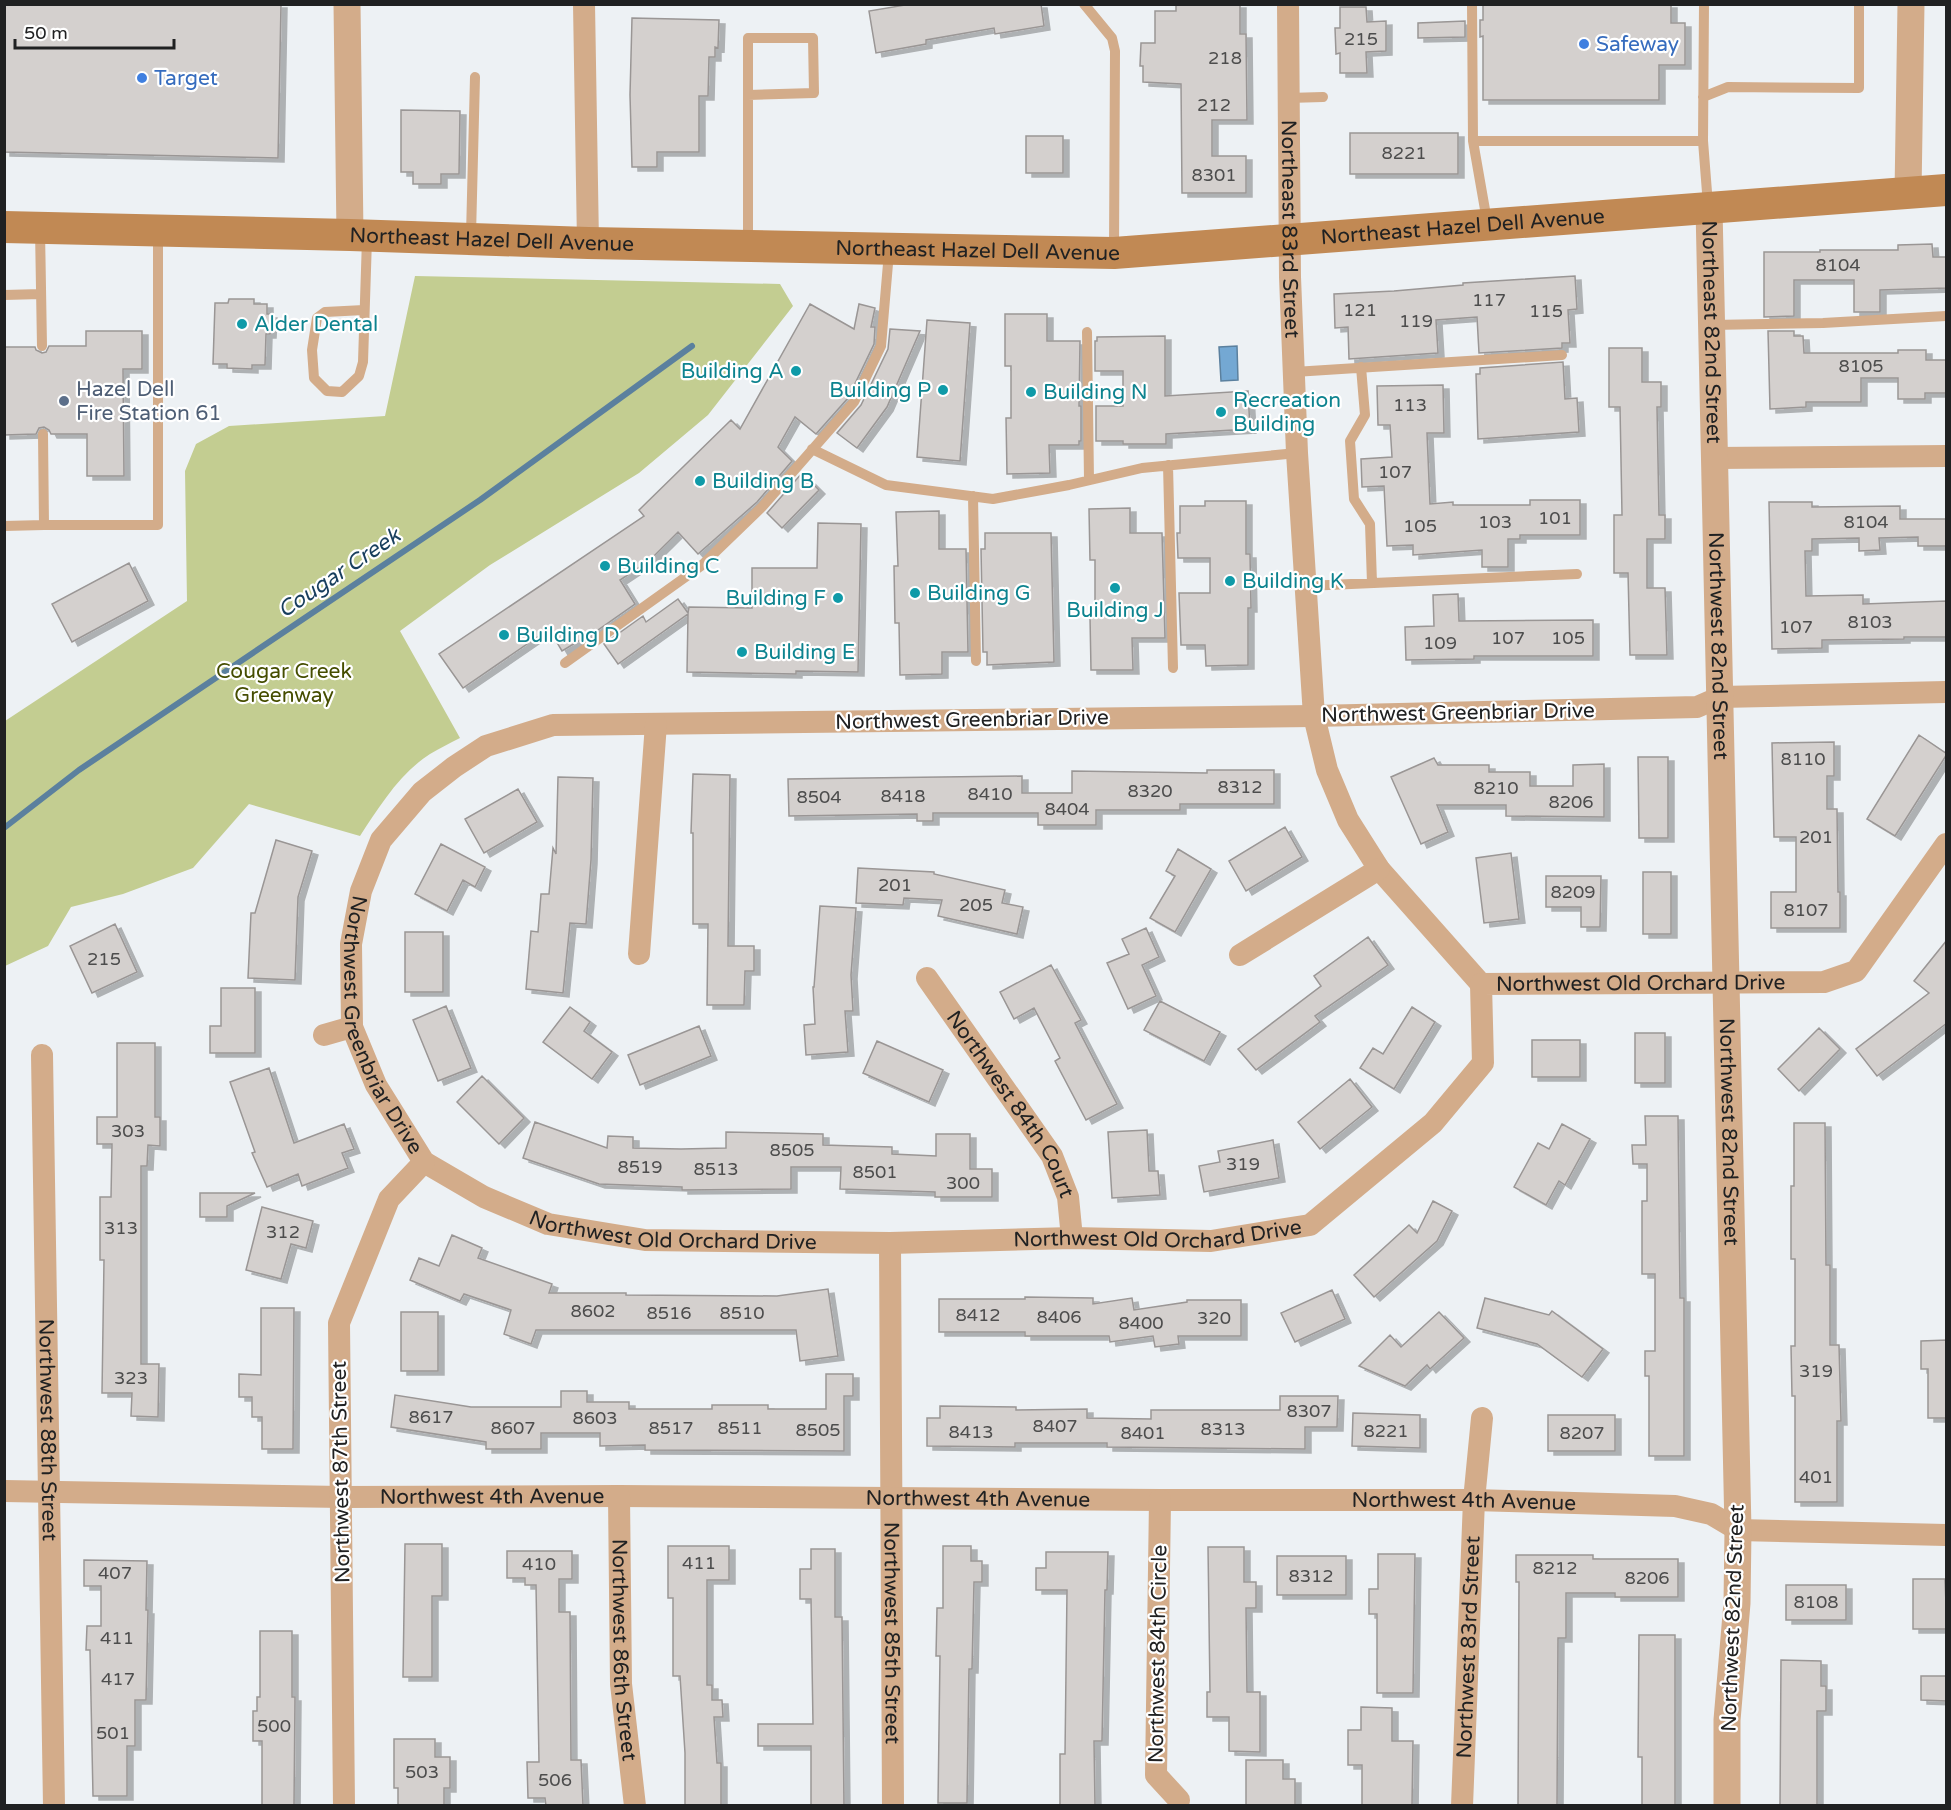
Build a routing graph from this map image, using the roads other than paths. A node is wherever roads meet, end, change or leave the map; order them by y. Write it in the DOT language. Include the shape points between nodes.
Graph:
graph roads {
  1 [pos="347,4"];
  2 [pos="584,4"];
  3 [pos="1084,4"];
  4 [pos="1288,4"];
  5 [pos="1472,4"];
  6 [pos="1704,4"];
  7 [pos="1859,4"];
  8 [pos="1911,4"];
  9 [pos="475,77"];
  10 [pos="748,95"];
  11 [pos="1323,97"];
  12 [pos="1703,97"];
  13 [pos="1288,98"];
  14 [pos="1473,141"];
  15 [pos="1703,141"];
  16 [pos="1947,190"];
  17 [pos="1908,193"];
  18 [pos="1709,208"];
  19 [pos="1487,225"];
  20 [pos="4,227"];
  21 [pos="40,228"];
  22 [pos="158,230"];
  23 [pos="358,235"];
  24 [pos="471,239"];
  25 [pos="1289,240"];
  26 [pos="588,243"];
  27 [pos="748,245"];
  28 [pos="890,248"];
  29 [pos="1114,253"];
  30 [pos="41,294"];
  31 [pos="4,295"];
  32 [pos="364,310"];
  33 [pos="1947,316"];
  34 [pos="1711,326"];
  35 [pos="1087,332"];
  36 [pos="42,346"];
  37 [pos="1562,355"];
  38 [pos="1361,367"];
  39 [pos="1294,372"];
  40 [pos="43,434"];
  41 [pos="812,448"];
  42 [pos="1297,453"];
  43 [pos="1947,456"];
  44 [pos="1714,458"];
  45 [pos="1168,465"];
  46 [pos="1089,480"];
  47 [pos="974,496"];
  48 [pos="44,525"];
  49 [pos="4,526"];
  50 [pos="1577,574"];
  51 [pos="1372,583"];
  52 [pos="1306,586"];
  53 [pos="976,662"];
  54 [pos="565,663"];
  55 [pos="1173,668"];
  56 [pos="1947,692"];
  57 [pos="1720,697"];
  58 [pos="1314,716"];
  59 [pos="656,724"];
  60 [pos="1947,844"];
  61 [pos="1379,869"];
  62 [pos="639,954"];
  63 [pos="1240,955"];
  64 [pos="927,978"];
  65 [pos="1726,982"];
  66 [pos="1481,984"];
  67 [pos="352,1027"];
  68 [pos="324,1035"];
  69 [pos="42,1054"];
  70 [pos="424,1162"];
  71 [pos="1072,1238"];
  72 [pos="890,1244"];
  73 [pos="1482,1418"];
  74 [pos="4,1491"];
  75 [pos="47,1491"];
  76 [pos="619,1496"];
  77 [pos="341,1497"];
  78 [pos="892,1498"];
  79 [pos="1160,1500"];
  80 [pos="1474,1500"];
  81 [pos="1738,1530"];
  82 [pos="1947,1535"];
  83 [pos="1179,1800"];
  84 [pos="54,1806"];
  85 [pos="344,1806"];
  86 [pos="635,1806"];
  87 [pos="892,1806"];
  88 [pos="1462,1806"];
  89 [pos="1727,1806"];
  1 -- 23 [label="street"];
  2 -- 26 [label="street"];
  3 -- 29 [label="lane" via="1112,38 1115,51"];
  4 -- 13 [label="street, Northeast 83rd Street"];
  5 -- 14 [label="lane"];
  6 -- 12 [label="lane"];
  7 -- 12 [label="lane" via="1858,88 1728,87"];
  8 -- 17 [label="street"];
  9 -- 24 [label="lane"];
  10 -- 10 [label="lane" via="748,38 813,38 814,93"];
  10 -- 27 [label="lane"];
  11 -- 13 [label="lane"];
  12 -- 15 [label="lane"];
  13 -- 25 [label="street, Northeast 83rd Street"];
  14 -- 15 [label="lane"];
  14 -- 19 [label="lane"];
  15 -- 18 [label="lane"];
  16 -- 17 [label="main road, Northeast Hazel Dell Avenue"];
  17 -- 18 [label="main road, Northeast Hazel Dell Avenue"];
  18 -- 19 [label="main road, Northeast Hazel Dell Avenue"];
  18 -- 34 [label="street, Northeast 82nd Street"];
  19 -- 25 [label="main road, Northeast Hazel Dell Avenue"];
  20 -- 21 [label="main road, Northeast Hazel Dell Avenue"];
  21 -- 22 [label="main road, Northeast Hazel Dell Avenue"];
  21 -- 30 [label="lane"];
  22 -- 23 [label="main road, Northeast Hazel Dell Avenue"];
  22 -- 48 [label="lane" via="158,525"];
  23 -- 24 [label="main road, Northeast Hazel Dell Avenue"];
  23 -- 32 [label="lane"];
  24 -- 26 [label="main road, Northeast Hazel Dell Avenue"];
  25 -- 29 [label="main road, Northeast Hazel Dell Avenue"];
  25 -- 39 [label="street, Northeast 83rd Street"];
  26 -- 27 [label="main road, Northeast Hazel Dell Avenue"];
  27 -- 28 [label="main road, Northeast Hazel Dell Avenue"];
  28 -- 29 [label="main road, Northeast Hazel Dell Avenue"];
  28 -- 41 [label="lane" via="881,346 854,402"];
  30 -- 31 [label="lane"];
  30 -- 36 [label="lane"];
  32 -- 32 [label="lane" via="359,376 342,392 327,391 314,378 312,350 317,318 325,312"];
  33 -- 34 [label="lane"];
  34 -- 44 [label="street, Northeast 82nd Street"];
  35 -- 46 [label="lane"];
  37 -- 38 [label="lane"];
  38 -- 39 [label="lane"];
  38 -- 51 [label="lane" via="1365,415 1350,441 1354,499 1370,524"];
  39 -- 42 [label="street, Northeast 83rd Street"];
  40 -- 48 [label="lane"];
  41 -- 47 [label="lane" via="886,485"];
  41 -- 54 [label="lane" via="762,507 701,566"];
  42 -- 45 [label="lane"];
  42 -- 52 [label="street"];
  43 -- 44 [label="street"];
  44 -- 57 [label="street, Northwest 82nd Street"];
  45 -- 46 [label="lane"];
  45 -- 55 [label="lane"];
  46 -- 47 [label="lane" via="993,499"];
  47 -- 53 [label="lane"];
  48 -- 49 [label="lane"];
  50 -- 51 [label="lane"];
  51 -- 52 [label="lane"];
  52 -- 58 [label="street"];
  56 -- 57 [label="street, Northwest Greenbriar Drive"];
  57 -- 58 [label="street, Northwest Greenbriar Drive" via="1697,707"];
  57 -- 65 [label="street, Northwest 82nd Street"];
  58 -- 59 [label="street, Northwest Greenbriar Drive"];
  58 -- 61 [label="street" via="1327,770 1348,820"];
  59 -- 62 [label="street"];
  59 -- 67 [label="street, Northwest Greenbriar Drive" via="553,725 486,746 422,792 381,840 361,891 351,944"];
  60 -- 65 [label="street, Northwest Old Orchard Drive" via="1856,971 1824,982"];
  61 -- 63 [label="street"];
  61 -- 66 [label="street"];
  64 -- 71 [label="street, Northwest 84th Court" via="1052,1156 1068,1197"];
  65 -- 66 [label="street, Northwest Old Orchard Drive"];
  65 -- 81 [label="street, Northwest 82nd Street"];
  66 -- 71 [label="street, Northwest Old Orchard Drive" via="1483,1063 1433,1123 1310,1225 1210,1241"];
  67 -- 68 [label="street"];
  67 -- 70 [label="street, Northwest Greenbriar Drive" via="376,1085"];
  69 -- 75 [label="street, Northwest 88th Street"];
  70 -- 72 [label="street, Northwest Old Orchard Drive" via="484,1197 548,1224 645,1240"];
  70 -- 77 [label="street, Northwest 87th Street" via="389,1199 339,1323"];
  71 -- 72 [label="street, Northwest Old Orchard Drive"];
  72 -- 78 [label="street, Northwest 85th Street"];
  73 -- 80 [label="street, Northwest 83rd Street"];
  74 -- 75 [label="street, Northwest 4th Avenue"];
  75 -- 77 [label="street, Northwest 4th Avenue"];
  75 -- 84 [label="street, Northwest 88th Street"];
  76 -- 77 [label="street, Northwest 4th Avenue"];
  76 -- 78 [label="street, Northwest 4th Avenue"];
  76 -- 86 [label="street, Northwest 86th Street" via="621,1684"];
  77 -- 85 [label="street, Northwest 87th Street"];
  78 -- 79 [label="street, Northwest 4th Avenue"];
  78 -- 87 [label="street, Northwest 85th Street"];
  79 -- 80 [label="street, Northwest 4th Avenue"];
  79 -- 83 [label="street, Northwest 84th Circle" via="1156,1775"];
  80 -- 81 [label="street, Northwest 4th Avenue" via="1675,1506 1711,1514"];
  80 -- 88 [label="street, Northwest 83rd Street"];
  81 -- 82 [label="street, Northwest 4th Avenue"];
  81 -- 89 [label="street, Northwest 82nd Street" via="1737,1603 1727,1720"];
}
